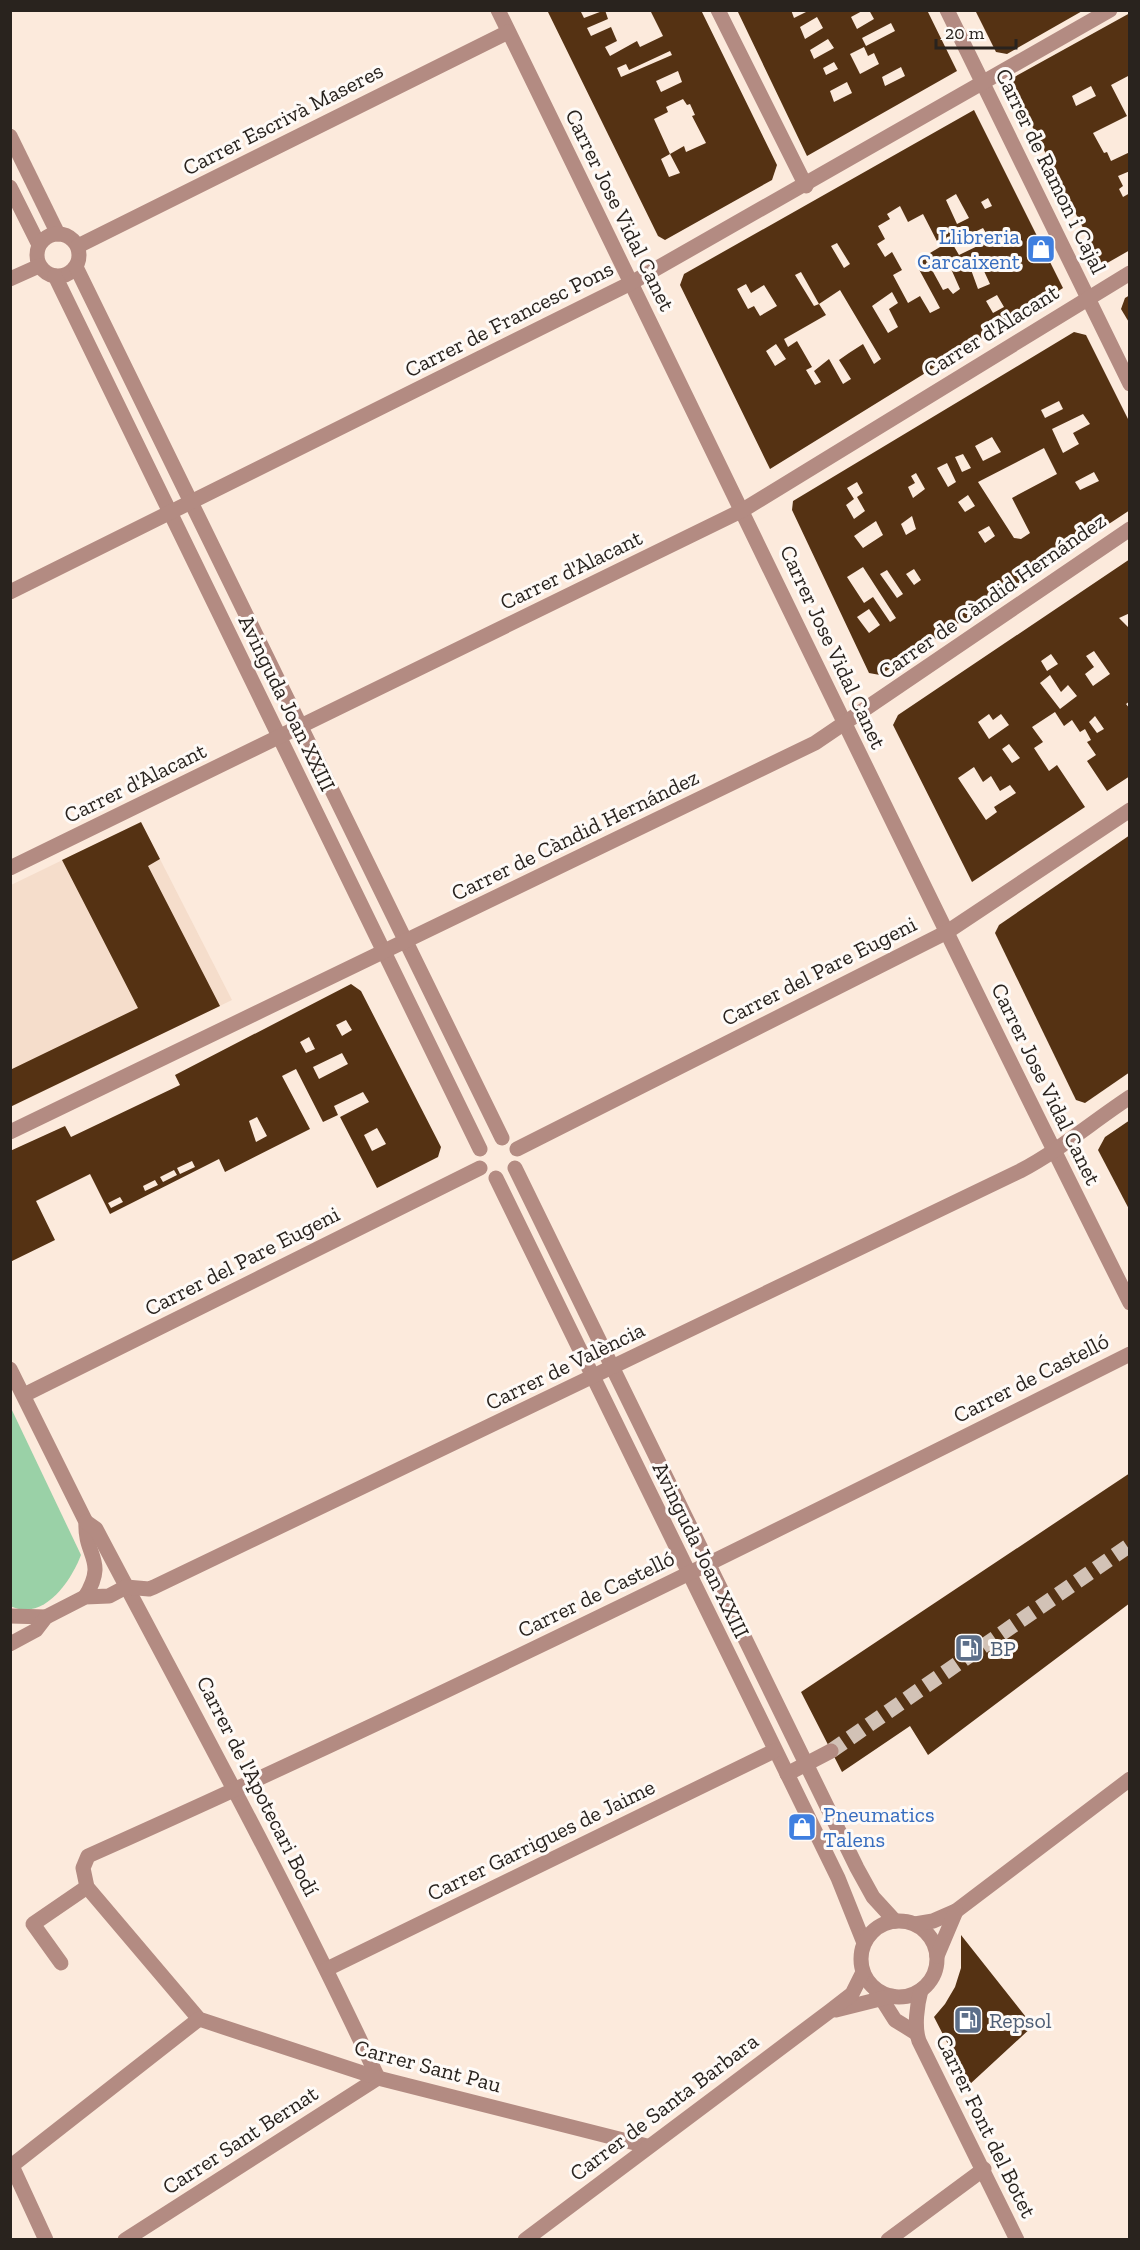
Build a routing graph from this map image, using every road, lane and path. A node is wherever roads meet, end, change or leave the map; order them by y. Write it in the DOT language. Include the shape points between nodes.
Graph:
graph roads {
  1 [pos="498,10"];
  2 [pos="718,10"];
  3 [pos="948,10"];
  4 [pos="1110,10"];
  5 [pos="508,32"];
  6 [pos="983,83"];
  7 [pos="10,136"];
  8 [pos="806,186"];
  9 [pos="10,187"];
  10 [pos="57,234"];
  11 [pos="39,245"];
  12 [pos="78,246"];
  13 [pos="39,266"];
  14 [pos="76,267"];
  15 [pos="1130,273"];
  16 [pos="54,276"];
  17 [pos="10,279"];
  18 [pos="631,283"];
  19 [pos="1088,298"];
  20 [pos="1130,384"];
  21 [pos="192,504"];
  22 [pos="743,510"];
  23 [pos="170,515"];
  24 [pos="1130,529"];
  25 [pos="10,592"];
  26 [pos="845,725"];
  27 [pos="301,728"];
  28 [pos="279,738"];
  29 [pos="1130,810"];
  30 [pos="10,868"];
  31 [pos="947,932"];
  32 [pos="406,942"];
  33 [pos="385,952"];
  34 [pos="1130,1097"];
  35 [pos="10,1132"];
  36 [pos="502,1138"];
  37 [pos="480,1149"];
  38 [pos="517,1149"];
  39 [pos="1054,1153"];
  40 [pos="480,1168"];
  41 [pos="515,1168"];
  42 [pos="496,1178"];
  43 [pos="1130,1303"];
  44 [pos="1130,1354"];
  45 [pos="613,1368"];
  46 [pos="10,1369"];
  47 [pos="593,1378"];
  48 [pos="24,1395"];
  49 [pos="86,1522"];
  50 [pos="709,1564"];
  51 [pos="688,1575"];
  52 [pos="126,1587"];
  53 [pos="85,1597"];
  54 [pos="10,1616"];
  55 [pos="46,1617"];
  56 [pos="11,1643"];
  57 [pos="774,1751"];
  58 [pos="831,1751"];
  59 [pos="807,1763"];
  60 [pos="787,1774"];
  61 [pos="1130,1779"];
  62 [pos="235,1791"];
  63 [pos="87,1887"];
  64 [pos="956,1911"];
  65 [pos="895,1921"];
  66 [pos="915,1924"];
  67 [pos="864,1943"];
  68 [pos="937,1956"];
  69 [pos="61,1964"];
  70 [pos="327,1969"];
  71 [pos="863,1972"];
  72 [pos="921,1990"];
  73 [pos="883,1994"];
  74 [pos="830,2011"];
  75 [pos="200,2019"];
  76 [pos="916,2033"];
  77 [pos="378,2078"];
  78 [pos="647,2146"];
  79 [pos="11,2167"];
  80 [pos="984,2169"];
  81 [pos="46,2240"];
  82 [pos="125,2240"];
  83 [pos="525,2240"];
  84 [pos="888,2240"];
  85 [pos="1017,2240"];
  1 -- 5 [label="street, Carrer Jose Vidal Canet"];
  2 -- 8 [label="street"];
  3 -- 6 [label="street, Carrer de Ramon i Cajal"];
  4 -- 6 [label="street, Carrer de Francesc Pons"];
  5 -- 12 [label="street, Carrer Escrivà Maseres"];
  5 -- 18 [label="street, Carrer Jose Vidal Canet"];
  6 -- 8 [label="street, Carrer de Francesc Pons"];
  6 -- 19 [label="street, Carrer de Ramon i Cajal"];
  7 -- 10 [label="street"];
  8 -- 18 [label="street, Carrer de Francesc Pons"];
  9 -- 11 [label="street"];
  10 -- 11 [label="street"];
  10 -- 12 [label="street"];
  11 -- 13 [label="street"];
  12 -- 14 [label="street"];
  13 -- 16 [label="street"];
  13 -- 17 [label="street"];
  14 -- 16 [label="street" via="64,276"];
  14 -- 21 [label="street, Avinguda Joan XXIII"];
  15 -- 19 [label="street, Carrer d'Alacant"];
  16 -- 23 [label="street, Avinguda Joan XXIII"];
  18 -- 21 [label="street, Carrer de Francesc Pons"];
  18 -- 22 [label="street, Carrer Jose Vidal Canet"];
  19 -- 20 [label="street, Carrer de Ramon i Cajal"];
  19 -- 22 [label="street, Carrer d'Alacant"];
  21 -- 23 [label="street, Carrer de Francesc Pons"];
  21 -- 27 [label="street, Avinguda Joan XXIII"];
  22 -- 26 [label="street, Carrer Jose Vidal Canet"];
  22 -- 27 [label="street, Carrer d'Alacant"];
  23 -- 25 [label="street, Carrer de Francesc Pons"];
  23 -- 28 [label="street, Avinguda Joan XXIII"];
  24 -- 26 [label="street, Carrer de Càndid Hernández"];
  26 -- 31 [label="street, Carrer Jose Vidal Canet"];
  26 -- 32 [label="street, Carrer de Càndid Hernández"];
  27 -- 28 [label="street, Carrer d'Alacant"];
  27 -- 32 [label="street, Avinguda Joan XXIII"];
  28 -- 30 [label="street, Carrer d'Alacant"];
  28 -- 33 [label="street, Avinguda Joan XXIII"];
  29 -- 31 [label="street, Carrer del Pare Eugeni"];
  31 -- 38 [label="street, Carrer del Pare Eugeni"];
  31 -- 39 [label="street, Carrer Jose Vidal Canet"];
  32 -- 33 [label="street, Carrer de Càndid Hernández"];
  32 -- 36 [label="street, Avinguda Joan XXIII"];
  33 -- 35 [label="street, Carrer de Càndid Hernández"];
  33 -- 37 [label="street, Avinguda Joan XXIII"];
  34 -- 39 [label="street, Carrer de València"];
  36 -- 37 [label="street" via="489,1139"];
  36 -- 38 [label="street"];
  37 -- 40 [label="street"];
  38 -- 41 [label="street"];
  39 -- 43 [label="street, Carrer Jose Vidal Canet"];
  39 -- 45 [label="street, Carrer de València"];
  40 -- 42 [label="street"];
  40 -- 48 [label="street, Carrer del Pare Eugeni"];
  41 -- 42 [label="street"];
  41 -- 45 [label="street, Avinguda Joan XXIII"];
  42 -- 47 [label="street, Avinguda Joan XXIII"];
  44 -- 50 [label="street, Carrer de Castelló"];
  45 -- 47 [label="street, Carrer de València"];
  45 -- 50 [label="street, Avinguda Joan XXIII"];
  46 -- 48 [label="street, Carrer de l'Apotecari Bodí"];
  47 -- 51 [label="street, Avinguda Joan XXIII"];
  47 -- 52 [label="street, Carrer de València" via="154,1587"];
  48 -- 49 [label="street, Carrer de l'Apotecari Bodí"];
  49 -- 52 [label="street, Carrer de l'Apotecari Bodí" via="96,1529"];
  49 -- 53 [label="street, Carrer de l'Apotecari Bodí" via="85,1533 95,1558 96,1574"];
  50 -- 51 [label="street, Carrer de Castelló"];
  50 -- 59 [label="street, Avinguda Joan XXIII"];
  51 -- 57 [label="street, Avinguda Joan XXIII"];
  51 -- 62 [label="street, Carrer de Castelló"];
  52 -- 53 [label="street, Carrer de València" via="109,1596"];
  52 -- 62 [label="street, Carrer de l'Apotecari Bodí"];
  53 -- 55 [label="street, Carrer de València"];
  54 -- 55 [label="street"];
  55 -- 56 [label="street, Carrer de València" via="36,1630"];
  57 -- 60 [label="street, Avinguda Joan XXIII"];
  57 -- 70 [label="street, Carrer Garrigues de Jaime"];
  58 -- 59 [label="street"];
  59 -- 60 [label="street"];
  59 -- 65 [label="street, Avinguda Joan XXIII" via="873,1897"];
  60 -- 67 [label="street, Avinguda Joan XXIII" via="849,1902"];
  61 -- 64 [label="street"];
  62 -- 63 [label="street, Carrer de Castelló" via="88,1856 83,1868"];
  62 -- 70 [label="street, Carrer de l'Apotecari Bodí"];
  63 -- 69 [label="street" via="33,1924"];
  63 -- 75 [label="street"];
  64 -- 66 [label="street"];
  64 -- 68 [label="street"];
  65 -- 66 [label="street"];
  65 -- 67 [label="street" via="873,1930"];
  66 -- 68 [label="street" via="930,1937"];
  67 -- 71 [label="street"];
  68 -- 72 [label="street" via="934,1975"];
  70 -- 77 [label="street, Carrer de l'Apotecari Bodí"];
  71 -- 73 [label="street"];
  71 -- 74 [label="street, Carrer de Santa Barbara" via="852,1994"];
  72 -- 73 [label="street" via="912,1995"];
  72 -- 76 [label="street, Carrer Font del Botet"];
  73 -- 74 [label="street"];
  73 -- 76 [label="street, Carrer Font del Botet" via="895,2020"];
  74 -- 78 [label="street, Carrer de Santa Barbara"];
  75 -- 77 [label="street, Carrer Sant Pau"];
  75 -- 79 [label="street"];
  76 -- 80 [label="street, Carrer Font del Botet"];
  77 -- 78 [label="street, Carrer Sant Pau"];
  77 -- 82 [label="street, Carrer Sant Bernat"];
  78 -- 83 [label="street, Carrer de Santa Barbara"];
  79 -- 81 [label="street"];
  80 -- 84 [label="street"];
  80 -- 85 [label="street, Carrer Font del Botet"];
}
